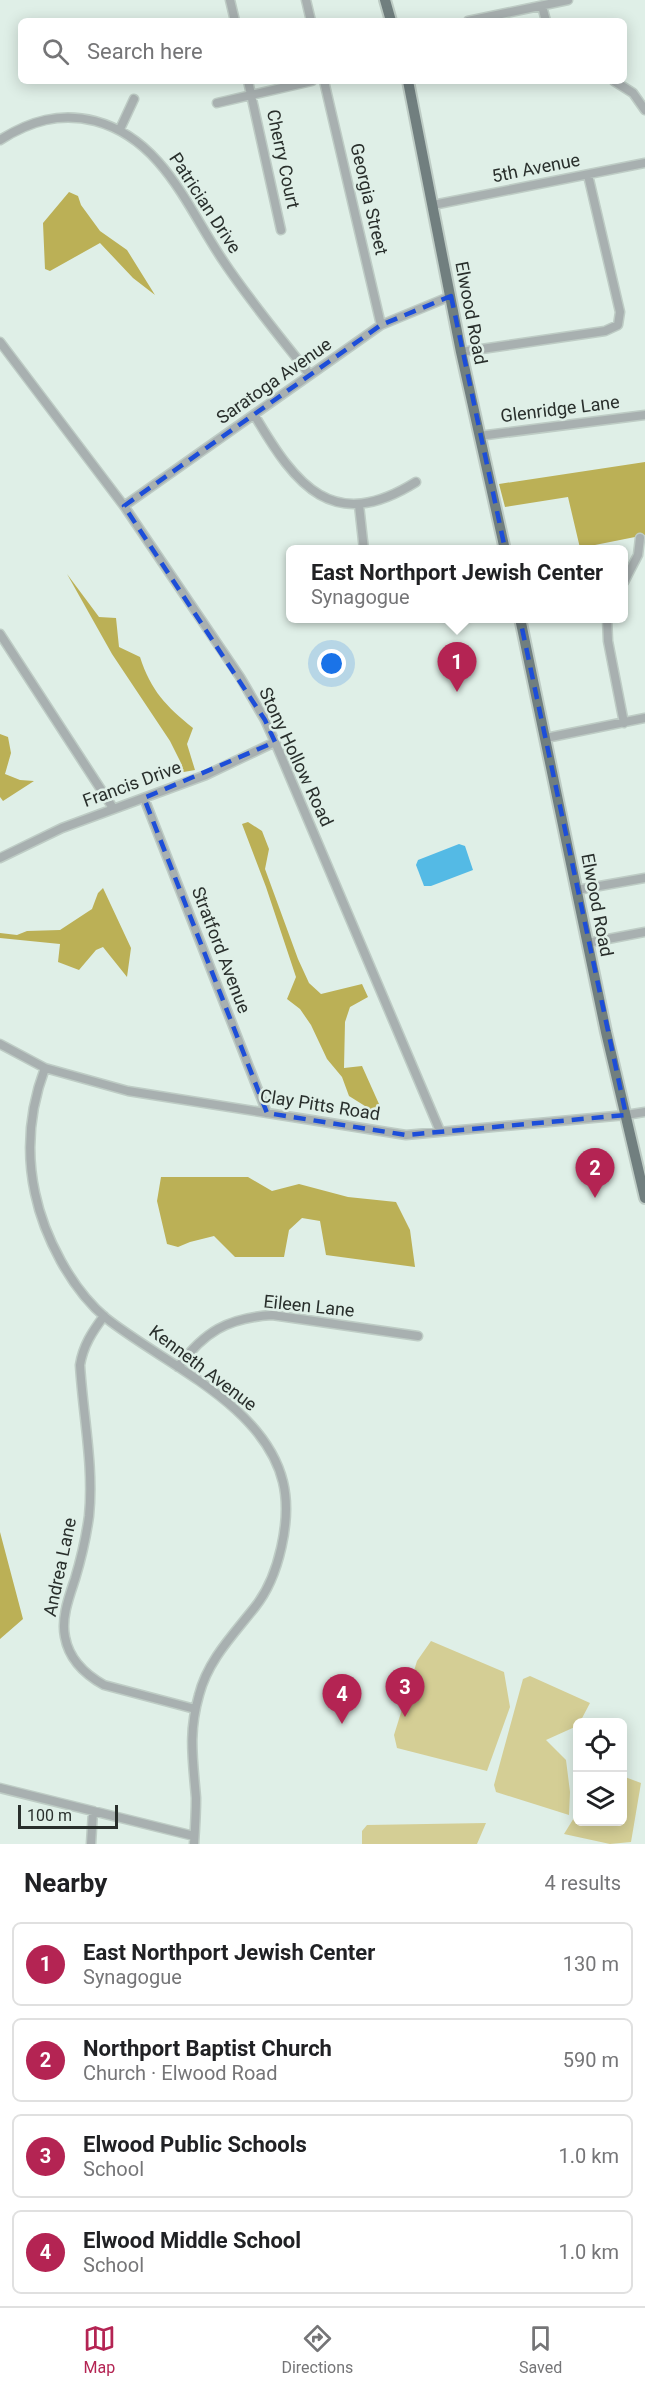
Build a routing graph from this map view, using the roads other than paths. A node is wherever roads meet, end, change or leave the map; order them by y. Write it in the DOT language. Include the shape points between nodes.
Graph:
graph roads {
  1 [pos="230,0"];
  2 [pos="306,0"];
  3 [pos="386,0"];
  4 [pos="568,0"];
  5 [pos="542,6"];
  6 [pos="234,18"];
  7 [pos="309,18"];
  8 [pos="390,18"];
  9 [pos="483,18"];
  10 [pos="545,18"];
  11 [pos="249,84"];
  12 [pos="299,84"];
  13 [pos="325,84"];
  14 [pos="409,84"];
  15 [pos="619,84"];
  16 [pos="252,95"];
  17 [pos="134,99"];
  18 [pos="217,103"];
  19 [pos="645,110"];
  20 [pos="120,129"];
  21 [pos="0,140"];
  22 [pos="645,163"];
  23 [pos="588,175"];
  24 [pos="433,205"];
  25 [pos="281,230"];
  26 [pos="451,296"];
  27 [pos="381,325"];
  28 [pos="0,342"];
  29 [pos="460,352"];
  30 [pos="310,375"];
  31 [pos="645,415"];
  32 [pos="255,416"];
  33 [pos="479,436"];
  34 [pos="416,482"];
  35 [pos="359,505"];
  36 [pos="124,506"];
  37 [pos="640,538"];
  38 [pos="364,545"];
  39 [pos="504,545"];
  40 [pos="628,574"];
  41 [pos="521,623"];
  42 [pos="608,623"];
  43 [pos="0,634"];
  44 [pos="645,718"];
  45 [pos="624,723"];
  46 [pos="546,738"];
  47 [pos="275,742"];
  48 [pos="144,798"];
  49 [pos="113,808"];
  50 [pos="0,858"];
  51 [pos="645,878"];
  52 [pos="577,890"];
  53 [pos="645,932"];
  54 [pos="587,943"];
  55 [pos="0,1044"];
  56 [pos="45,1068"];
  57 [pos="645,1112"];
  58 [pos="267,1113"];
  59 [pos="626,1115"];
  60 [pos="440,1131"];
  61 [pos="645,1198"];
  62 [pos="104,1316"];
  63 [pos="418,1336"];
  64 [pos="178,1367"];
  65 [pos="195,1709"];
  66 [pos="0,1788"];
  67 [pos="93,1811"];
  68 [pos="194,1840"];
  69 [pos="91,1844"];
  1 -- 6 [label="street"];
  2 -- 7 [label="street"];
  3 -- 8 [label="main road"];
  4 -- 5 [label="street"];
  5 -- 9 [label="street"];
  5 -- 10 [label="street"];
  11 -- 16 [label="street, Cherry Court"];
  12 -- 16 [label="street"];
  13 -- 27 [label="street, Georgia Street"];
  14 -- 24 [label="main road, Elwood Road"];
  15 -- 19 [label="street" via="633,93"];
  16 -- 18 [label="street"];
  16 -- 25 [label="street, Cherry Court"];
  17 -- 20 [label="street"];
  20 -- 21 [label="street, Patrician Drive" via="81,118 56,118 39,120"];
  20 -- 30 [label="street, Patrician Drive" via="154,156 231,272"];
  22 -- 23 [label="street, 5th Avenue"];
  23 -- 24 [label="street, 5th Avenue"];
  23 -- 29 [label="street" via="620,312 618,325 605,331"];
  24 -- 26 [label="main road, Elwood Road"];
  26 -- 27 [label="street, Saratoga Avenue"];
  26 -- 29 [label="main road, Elwood Road"];
  27 -- 30 [label="street, Saratoga Avenue"];
  28 -- 36 [label="street, Stony Hollow Road"];
  29 -- 33 [label="main road, Elwood Road"];
  30 -- 32 [label="street, Saratoga Avenue"];
  31 -- 33 [label="street, Glenridge Lane"];
  32 -- 35 [label="street" via="298,479 324,498"];
  32 -- 36 [label="street, Saratoga Avenue"];
  33 -- 39 [label="main road, Elwood Road"];
  34 -- 35 [label="street" via="399,493"];
  35 -- 38 [label="street"];
  36 -- 47 [label="street, Stony Hollow Road" via="249,692"];
  37 -- 40 [label="street" via="638,555"];
  41 -- 46 [label="main road, Elwood Road"];
  42 -- 45 [label="street"];
  43 -- 49 [label="street"];
  44 -- 45 [label="street"];
  45 -- 46 [label="street"];
  46 -- 52 [label="main road, Elwood Road"];
  47 -- 48 [label="street, Francis Drive" via="206,775"];
  47 -- 60 [label="street, Stony Hollow Road"];
  48 -- 49 [label="street, Francis Drive"];
  48 -- 58 [label="street, Stratford Avenue"];
  49 -- 50 [label="street, Francis Drive"];
  51 -- 52 [label="street"];
  52 -- 54 [label="main road, Elwood Road"];
  53 -- 54 [label="street"];
  54 -- 59 [label="main road, Elwood Road"];
  55 -- 56 [label="street, Clay Pitts Road"];
  56 -- 58 [label="street, Clay Pitts Road" via="128,1092"];
  56 -- 62 [label="street, Kenneth Avenue" via="30,1132 37,1206 63,1264"];
  57 -- 59 [label="street, Clay Pitts Road"];
  58 -- 60 [label="street, Clay Pitts Road" via="406,1135"];
  59 -- 60 [label="street, Clay Pitts Road"];
  59 -- 61 [label="main road, Elwood Road"];
  62 -- 64 [label="street, Kenneth Avenue"];
  62 -- 65 [label="street, Andrea Lane" via="88,1339 80,1365 90,1473 89,1516 65,1613 65,1638 75,1661 93,1679"];
  63 -- 64 [label="street, Eileen Lane" via="272,1315 255,1316 218,1328 190,1351"];
  64 -- 65 [label="street, Kenneth Avenue" via="234,1409 261,1436 277,1465 286,1511 275,1569 256,1605 215,1658"];
  65 -- 68 [label="street, Kenneth Avenue" via="191,1750 196,1798"];
  66 -- 67 [label="street"];
  67 -- 68 [label="street"];
  67 -- 69 [label="street"];
}
